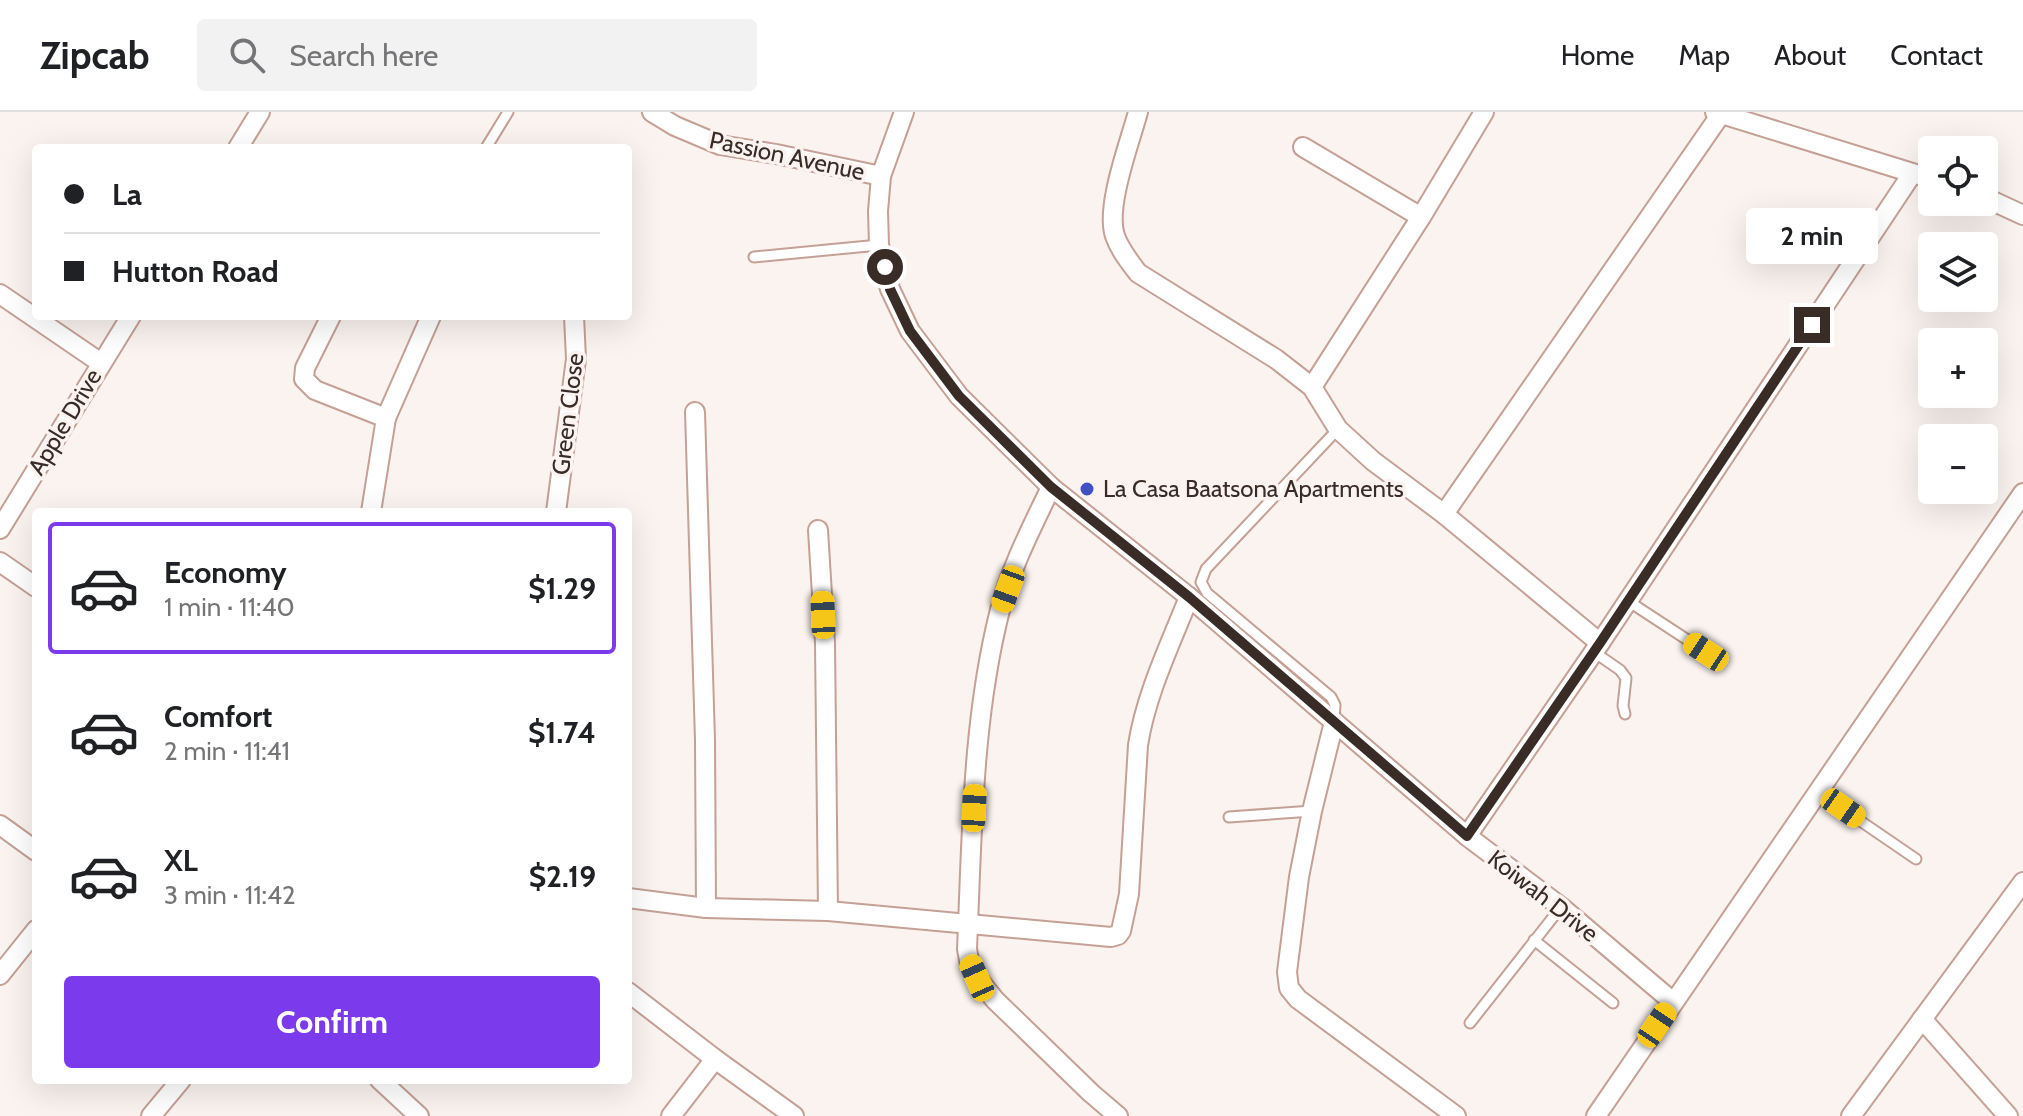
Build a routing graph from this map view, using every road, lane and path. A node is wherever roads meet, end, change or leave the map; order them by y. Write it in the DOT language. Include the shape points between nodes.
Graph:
graph roads {
  1 [pos="260,112"];
  2 [pos="508,112"];
  3 [pos="652,112"];
  4 [pos="904,112"];
  5 [pos="1138,112"];
  6 [pos="1484,112"];
  7 [pos="1718,113"];
  8 [pos="679,119"];
  9 [pos="240,144"];
  10 [pos="488,144"];
  11 [pos="1303,147"];
  12 [pos="1912,174"];
  13 [pos="881,176"];
  14 [pos="1918,176"];
  15 [pos="1998,203"];
  16 [pos="2023,215"];
  17 [pos="1421,217"];
  18 [pos="879,245"];
  19 [pos="754,257"];
  20 [pos="0,294"];
  21 [pos="32,316"];
  22 [pos="38,320"];
  23 [pos="128,320"];
  24 [pos="329,320"];
  25 [pos="429,320"];
  26 [pos="574,320"];
  27 [pos="101,363"];
  28 [pos="1312,387"];
  29 [pos="695,412"];
  30 [pos="386,418"];
  31 [pos="1338,429"];
  32 [pos="1051,487"];
  33 [pos="2023,493"];
  34 [pos="372,508"];
  35 [pos="557,508"];
  36 [pos="1444,514"];
  37 [pos="2006,519"];
  38 [pos="0,529"];
  39 [pos="818,530"];
  40 [pos="2023,530"];
  41 [pos="0,562"];
  42 [pos="32,584"];
  43 [pos="1189,597"];
  44 [pos="1628,601"];
  45 [pos="1597,647"];
  46 [pos="1706,652"];
  47 [pos="1275,660"];
  48 [pos="1625,714"];
  49 [pos="1334,722"];
  50 [pos="1818,792"];
  51 [pos="1312,811"];
  52 [pos="1229,817"];
  53 [pos="0,825"];
  54 [pos="1467,836"];
  55 [pos="32,848"];
  56 [pos="1916,859"];
  57 [pos="2023,882"];
  58 [pos="632,899"];
  59 [pos="1561,907"];
  60 [pos="706,908"];
  61 [pos="828,911"];
  62 [pos="968,924"];
  63 [pos="32,935"];
  64 [pos="1534,940"];
  65 [pos="0,975"];
  66 [pos="632,995"];
  67 [pos="1673,1002"];
  68 [pos="1613,1003"];
  69 [pos="1922,1019"];
  70 [pos="1470,1023"];
  71 [pos="715,1059"];
  72 [pos="178,1084"];
  73 [pos="384,1084"];
  74 [pos="151,1116"];
  75 [pos="419,1116"];
  76 [pos="671,1116"];
  77 [pos="794,1116"];
  78 [pos="1118,1116"];
  79 [pos="1456,1116"];
  80 [pos="1596,1116"];
  81 [pos="1851,1116"];
  82 [pos="2008,1116"];
  1 -- 9 [label="street"];
  2 -- 10 [label="lane"];
  3 -- 8 [label="street, Passion Avenue"];
  4 -- 13 [label="street, Koiwah Drive"];
  5 -- 28 [label="street" via="1114,198 1112,223 1123,253 1138,273"];
  6 -- 17 [label="street"];
  7 -- 12 [label="street"];
  7 -- 36 [label="street"];
  8 -- 13 [label="street, Passion Avenue" via="720,145"];
  11 -- 17 [label="street"];
  12 -- 14 [label="street"];
  12 -- 44 [label="street"];
  13 -- 18 [label="street, Koiwah Drive"];
  15 -- 16 [label="street"];
  17 -- 28 [label="street"];
  18 -- 19 [label="lane"];
  18 -- 32 [label="street, Koiwah Drive" via="890,289 910,331 959,396"];
  20 -- 21 [label="street"];
  22 -- 27 [label="street"];
  23 -- 27 [label="street, Apple Drive"];
  24 -- 30 [label="street" via="304,379 315,390"];
  25 -- 30 [label="street"];
  26 -- 35 [label="street, Green Close" via="576,359"];
  27 -- 38 [label="street, Apple Drive"];
  28 -- 31 [label="street"];
  29 -- 60 [label="street"];
  30 -- 34 [label="street"];
  31 -- 36 [label="street"];
  31 -- 47 [label="lane" via="1206,569 1201,582"];
  32 -- 43 [label="street, Koiwah Drive"];
  32 -- 62 [label="street" via="1001,609 985,691"];
  33 -- 37 [label="street"];
  36 -- 45 [label="street"];
  37 -- 40 [label="street"];
  37 -- 50 [label="street"];
  39 -- 61 [label="street" via="825,643"];
  41 -- 42 [label="street"];
  43 -- 47 [label="street, Koiwah Drive"];
  43 -- 62 [label="street" via="1142,723 1129,894 1121,931 1111,937"];
  44 -- 45 [label="street"];
  44 -- 46 [label="lane"];
  45 -- 48 [label="lane" via="1626,678"];
  45 -- 54 [label="street"];
  47 -- 49 [label="street, Koiwah Drive"];
  49 -- 51 [label="street"];
  49 -- 54 [label="street, Koiwah Drive"];
  50 -- 56 [label="lane"];
  50 -- 67 [label="street"];
  51 -- 52 [label="lane"];
  51 -- 79 [label="street" via="1287,972 1289,988"];
  53 -- 55 [label="street"];
  54 -- 59 [label="street, Koiwah Drive"];
  57 -- 69 [label="street"];
  58 -- 60 [label="street"];
  59 -- 64 [label="lane"];
  59 -- 67 [label="street, Koiwah Drive"];
  60 -- 61 [label="street"];
  61 -- 62 [label="street"];
  62 -- 78 [label="street" via="967,949 977,978"];
  63 -- 65 [label="street"];
  64 -- 68 [label="lane"];
  64 -- 70 [label="lane"];
  66 -- 71 [label="street"];
  67 -- 80 [label="street"];
  69 -- 81 [label="street"];
  69 -- 82 [label="street"];
  71 -- 76 [label="street"];
  71 -- 77 [label="street"];
  72 -- 74 [label="street"];
  73 -- 75 [label="street"];
}
